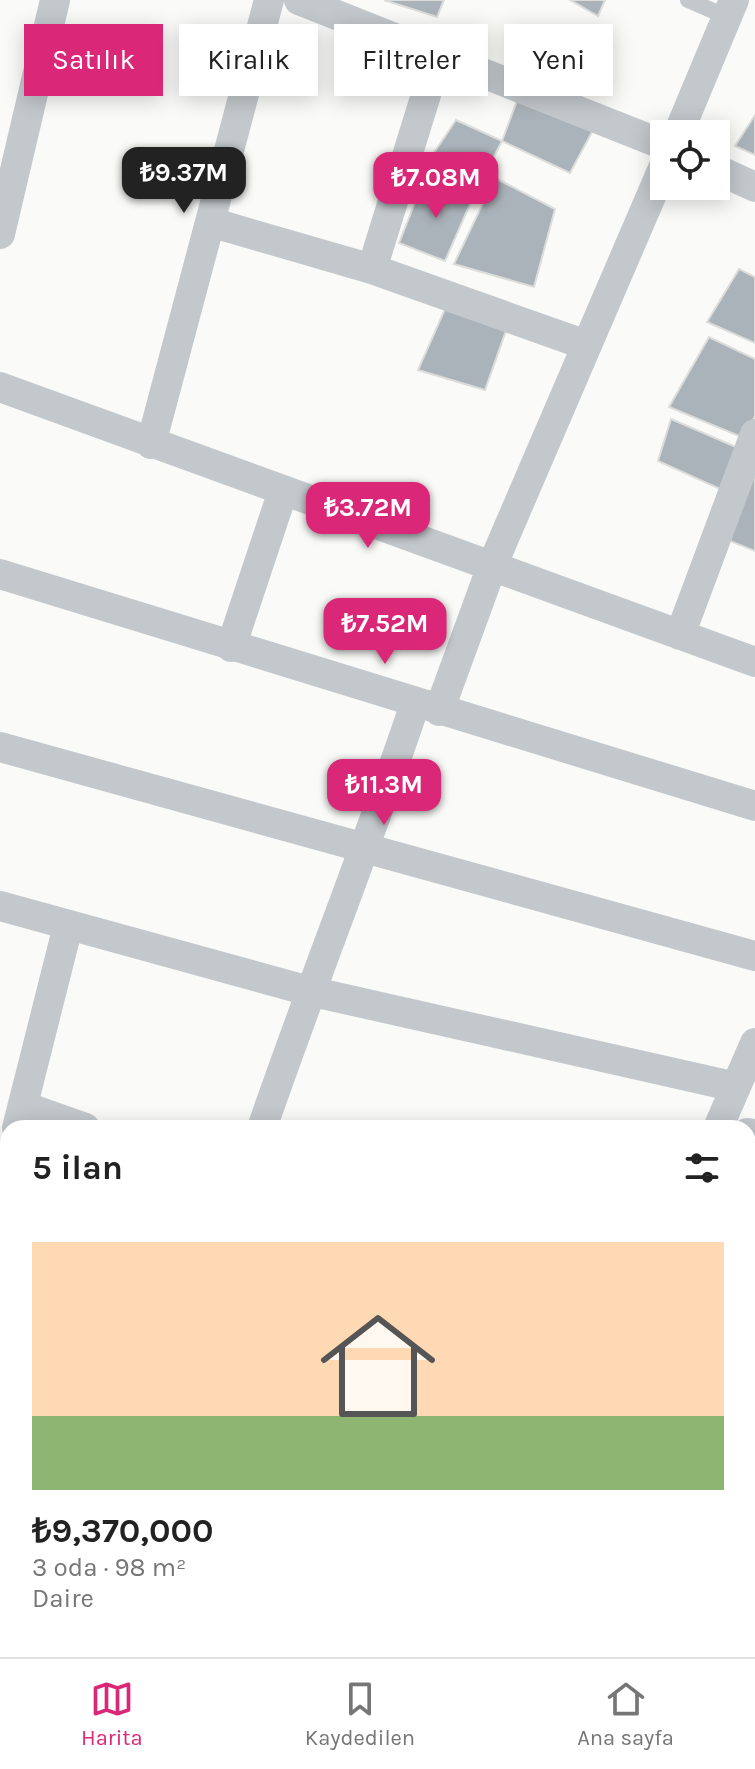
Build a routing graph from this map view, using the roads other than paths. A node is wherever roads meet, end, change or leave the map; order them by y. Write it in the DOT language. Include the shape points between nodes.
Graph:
graph roads {
  1 [pos="55,0"];
  2 [pos="269,0"];
  3 [pos="299,0"];
  4 [pos="688,0"];
  5 [pos="731,8"];
  6 [pos="359,24"];
  7 [pos="488,76"];
  8 [pos="426,96"];
  9 [pos="684,120"];
  10 [pos="650,139"];
  11 [pos="730,175"];
  12 [pos="755,187"];
  13 [pos="650,198"];
  14 [pos="210,222"];
  15 [pos="0,234"];
  16 [pos="372,269"];
  17 [pos="586,345"];
  18 [pos="0,387"];
  19 [pos="755,434"];
  20 [pos="151,444"];
  21 [pos="283,491"];
  22 [pos="492,566"];
  23 [pos="0,574"];
  24 [pos="680,635"];
  25 [pos="231,647"];
  26 [pos="755,662"];
  27 [pos="427,707"];
  28 [pos="0,747"];
  29 [pos="755,806"];
  30 [pos="366,850"];
  31 [pos="0,906"];
  32 [pos="68,926"];
  33 [pos="755,956"];
  34 [pos="309,991"];
  35 [pos="755,1043"];
  36 [pos="736,1087"];
  37 [pos="20,1117"];
  38 [pos="265,1120"];
  39 [pos="730,1120"];
  1 -- 15 [label="street"];
  2 -- 14 [label="street"];
  3 -- 6 [label="street"];
  4 -- 5 [label="lane"];
  5 -- 9 [label="street"];
  7 -- 10 [label="street"];
  8 -- 16 [label="street"];
  11 -- 12 [label="street"];
  13 -- 17 [label="street"];
  14 -- 16 [label="street"];
  14 -- 20 [label="street"];
  16 -- 17 [label="street"];
  17 -- 22 [label="street"];
  18 -- 20 [label="street"];
  19 -- 24 [label="street"];
  20 -- 21 [label="street"];
  21 -- 22 [label="street"];
  21 -- 25 [label="street"];
  22 -- 24 [label="street"];
  22 -- 27 [label="street"];
  23 -- 25 [label="street"];
  24 -- 26 [label="street"];
  25 -- 27 [label="street"];
  27 -- 29 [label="street"];
  27 -- 30 [label="street"];
  28 -- 30 [label="street"];
  30 -- 33 [label="street"];
  30 -- 34 [label="street"];
  31 -- 32 [label="street"];
  32 -- 34 [label="street"];
  32 -- 37 [label="street"];
  34 -- 36 [label="street"];
  34 -- 38 [label="street"];
  35 -- 36 [label="street"];
  36 -- 39 [label="street"];
}
